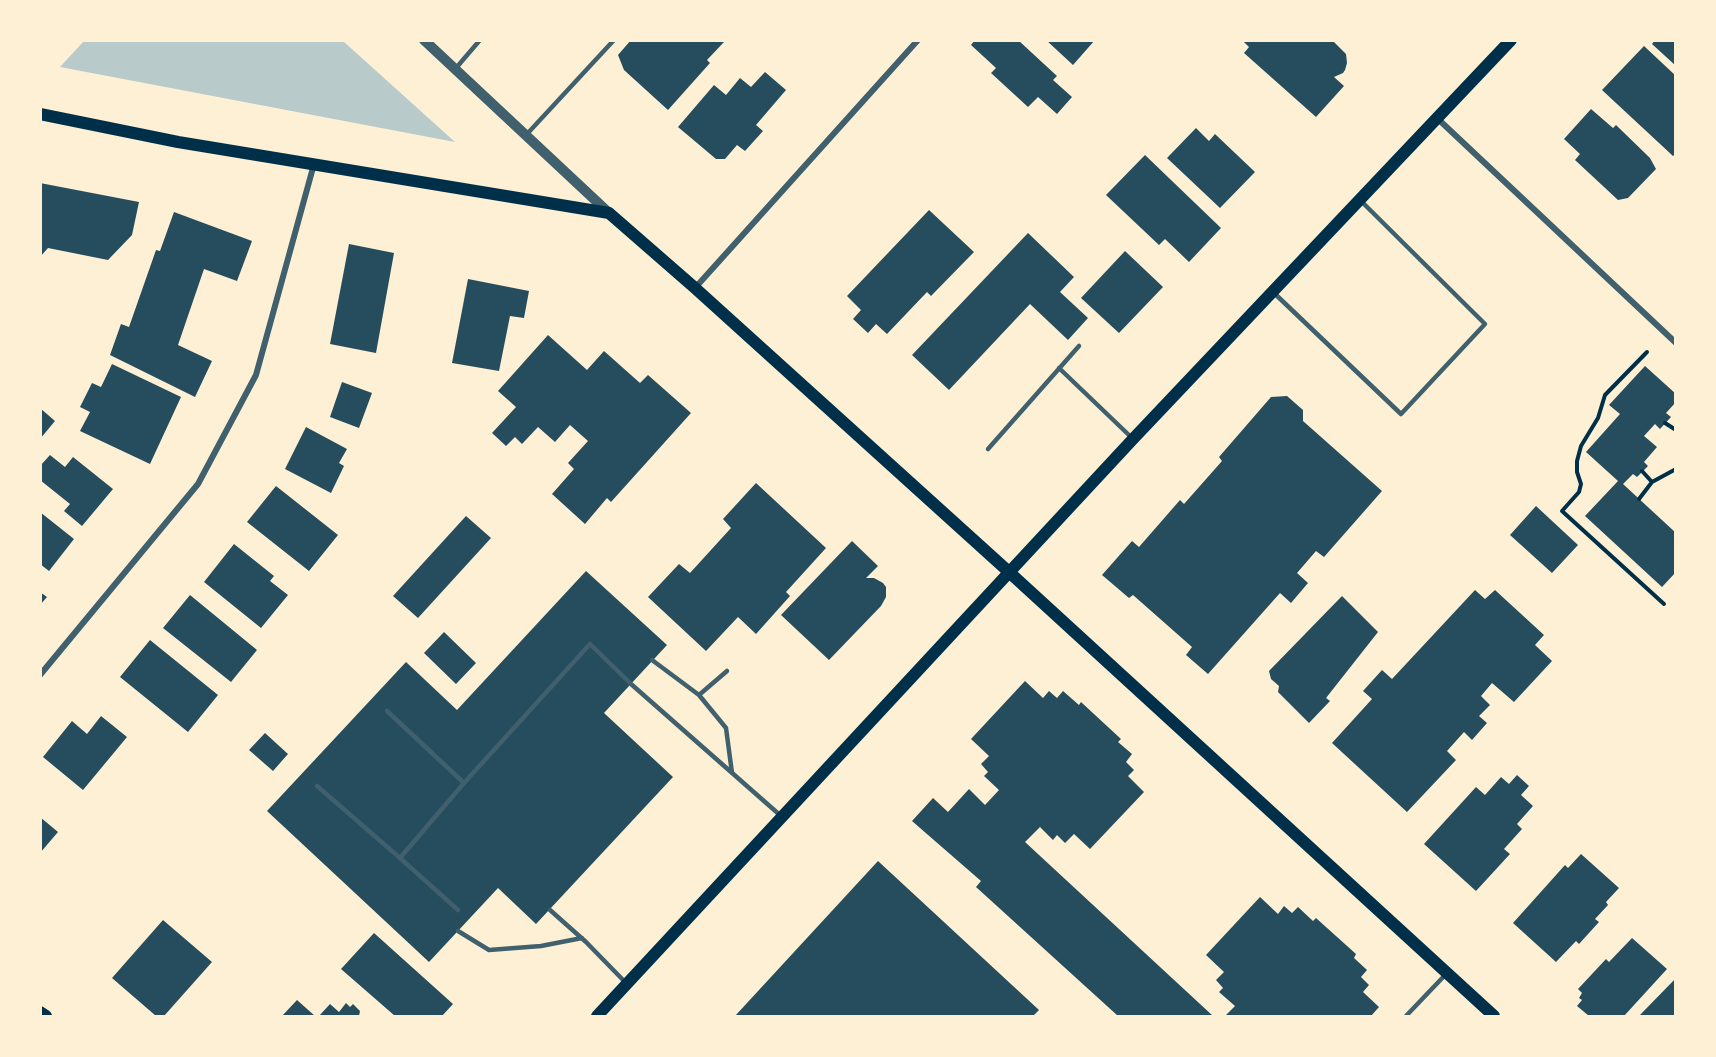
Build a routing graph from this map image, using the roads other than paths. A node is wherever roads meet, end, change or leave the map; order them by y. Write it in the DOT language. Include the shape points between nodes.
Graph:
graph roads {
  1 [pos="424,40"];
  2 [pos="480,40"];
  3 [pos="614,40"];
  4 [pos="918,40"];
  5 [pos="1511,40"];
  6 [pos="454,69"];
  7 [pos="40,114"];
  8 [pos="1438,118"];
  9 [pos="525,135"];
  10 [pos="314,164"];
  11 [pos="1360,199"];
  12 [pos="609,213"];
  13 [pos="695,288"];
  14 [pos="1272,291"];
  15 [pos="1676,343"];
  16 [pos="1079,346"];
  17 [pos="1059,368"];
  18 [pos="1133,439"];
  19 [pos="988,449"];
  20 [pos="1009,572"];
  21 [pos="652,660"];
  22 [pos="727,671"];
  23 [pos="40,675"];
  24 [pos="699,695"];
  25 [pos="387,711"];
  26 [pos="732,773"];
  27 [pos="464,783"];
  28 [pos="317,786"];
  29 [pos="782,817"];
  30 [pos="400,858"];
  31 [pos="458,910"];
  32 [pos="550,910"];
  33 [pos="458,931"];
  34 [pos="582,938"];
  35 [pos="1447,973"];
  36 [pos="627,984"];
  37 [pos="40,1012"];
  38 [pos="46,1017"];
  39 [pos="597,1017"];
  40 [pos="1406,1017"];
  41 [pos="1494,1017"];
  1 -- 6 [label="street"];
  2 -- 6 [label="lane"];
  3 -- 9 [label="lane"];
  4 -- 13 [label="street"];
  5 -- 8 [label="main road"];
  6 -- 9 [label="street"];
  7 -- 10 [label="main road"];
  8 -- 11 [label="main road"];
  8 -- 15 [label="street"];
  9 -- 12 [label="street"];
  10 -- 12 [label="main road"];
  10 -- 23 [label="street" via="256,375 198,484"];
  11 -- 14 [label="main road"];
  11 -- 14 [label="lane" via="1485,324 1401,414"];
  12 -- 13 [label="main road"];
  13 -- 20 [label="main road"];
  14 -- 18 [label="main road"];
  16 -- 17 [label="lane"];
  17 -- 18 [label="lane"];
  17 -- 19 [label="lane"];
  18 -- 20 [label="main road"];
  20 -- 29 [label="main road"];
  20 -- 35 [label="main road"];
  21 -- 24 [label="lane"];
  22 -- 24 [label="lane"];
  24 -- 26 [label="lane" via="726,728"];
  25 -- 27 [label="lane"];
  26 -- 27 [label="lane" via="590,644"];
  26 -- 29 [label="lane"];
  27 -- 30 [label="lane"];
  28 -- 30 [label="lane"];
  29 -- 36 [label="main road"];
  30 -- 31 [label="lane"];
  32 -- 34 [label="lane"];
  33 -- 34 [label="lane" via="489,950"];
  34 -- 36 [label="lane"];
  35 -- 40 [label="lane"];
  35 -- 41 [label="main road"];
  36 -- 39 [label="main road"];
  37 -- 38 [label="main road"];
}
